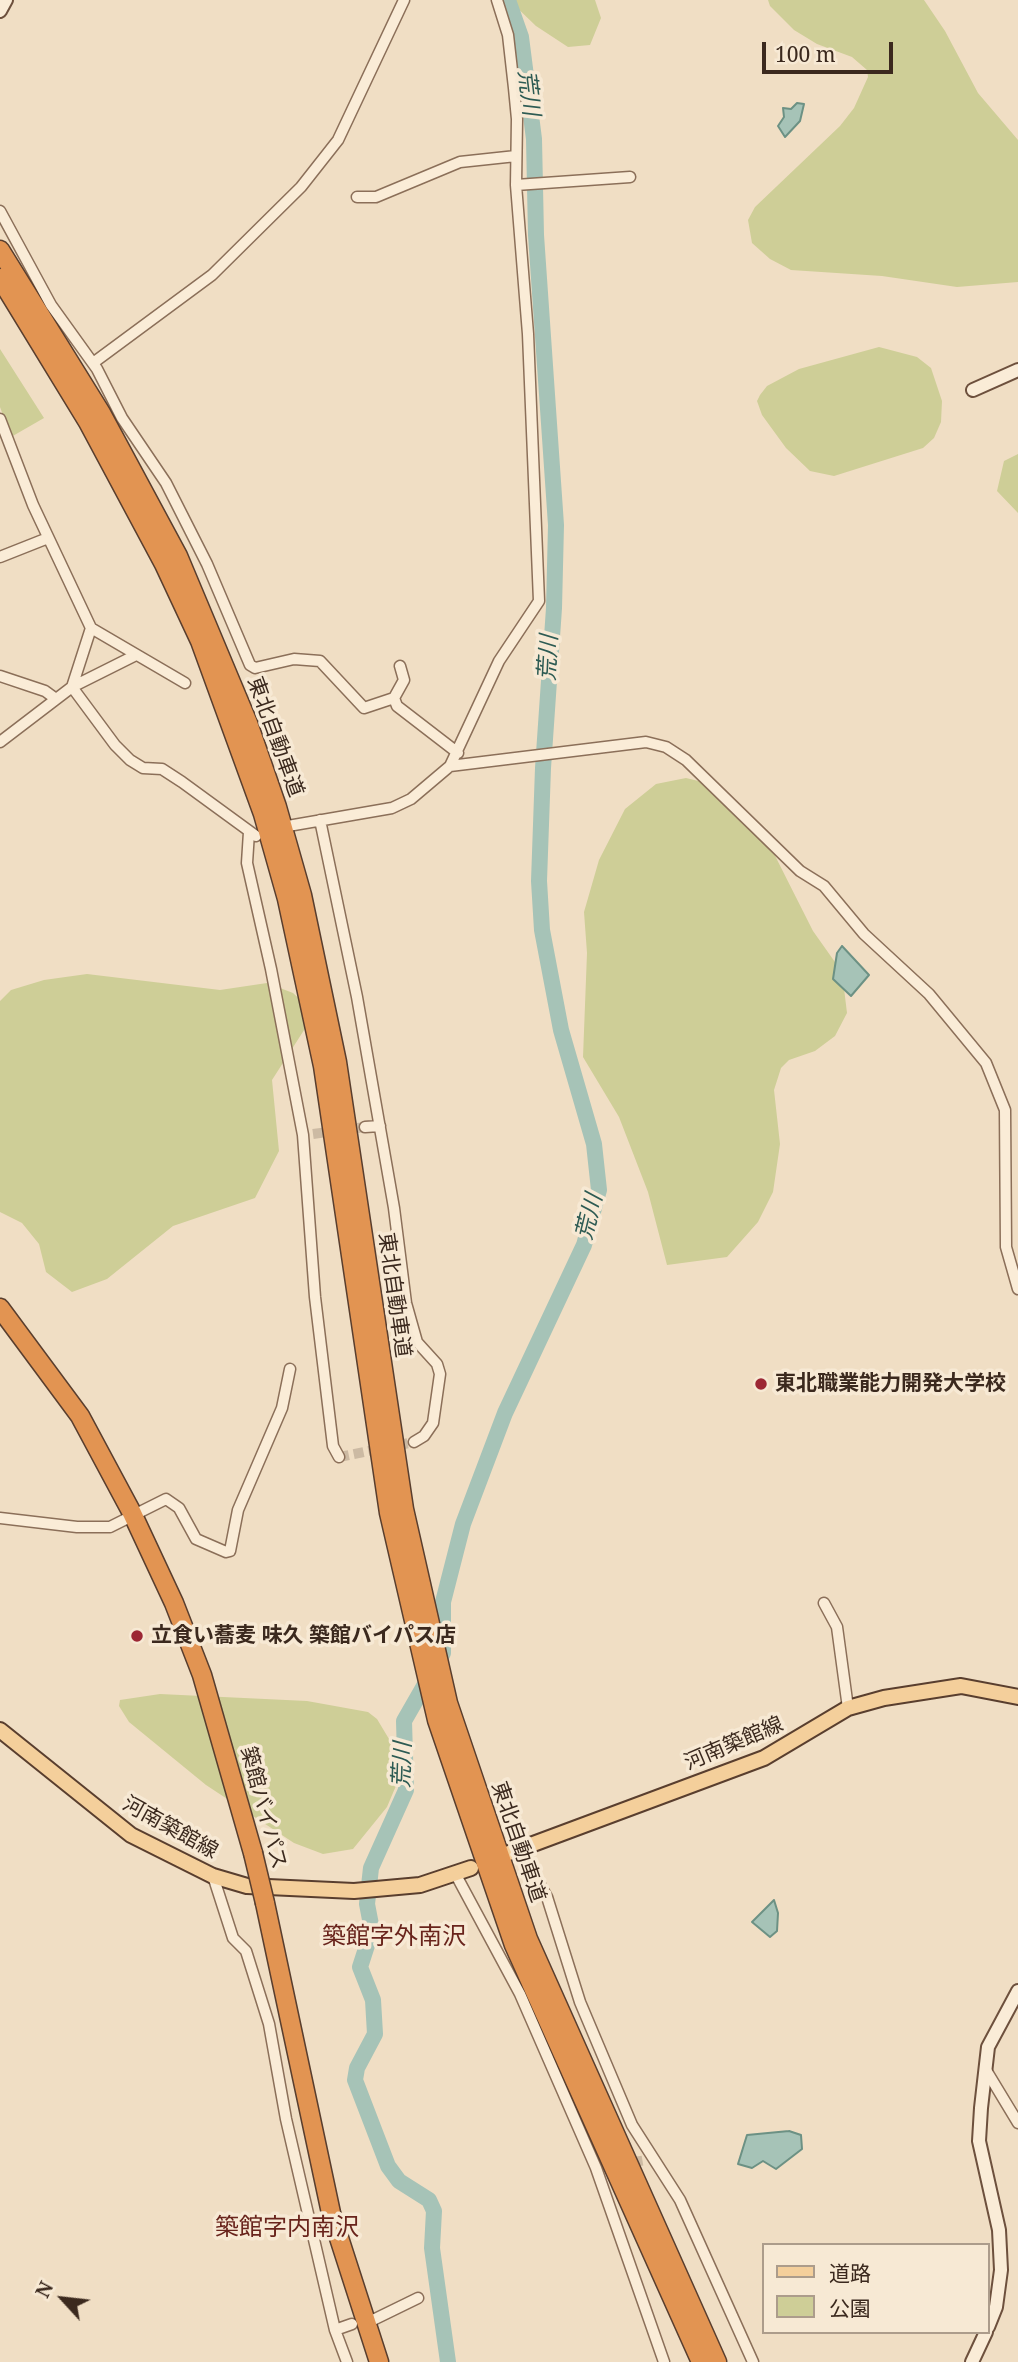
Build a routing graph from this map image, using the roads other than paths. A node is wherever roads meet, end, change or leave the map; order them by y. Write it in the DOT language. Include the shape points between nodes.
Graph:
graph roads {
  1 [pos="6,0"];
  2 [pos="404,0"];
  3 [pos="497,0"];
  4 [pos="0,11"];
  5 [pos="516,156"];
  6 [pos="630,177"];
  7 [pos="519,185"];
  8 [pos="357,197"];
  9 [pos="0,211"];
  10 [pos="0,250"];
  11 [pos="0,278"];
  12 [pos="93,363"];
  13 [pos="1018,370"];
  14 [pos="973,390"];
  15 [pos="0,419"];
  16 [pos="48,538"];
  17 [pos="0,557"];
  18 [pos="91,628"];
  19 [pos="136,655"];
  20 [pos="400,666"];
  21 [pos="0,676"];
  22 [pos="185,683"];
  23 [pos="72,687"];
  24 [pos="394,698"];
  25 [pos="56,699"];
  26 [pos="3,737"];
  27 [pos="457,753"];
  28 [pos="452,766"];
  29 [pos="320,820"];
  30 [pos="288,826"];
  31 [pos="380,1126"];
  32 [pos="365,1127"];
  33 [pos="1018,1289"];
  34 [pos="0,1308"];
  35 [pos="290,1369"];
  36 [pos="414,1442"];
  37 [pos="340,1457"];
  38 [pos="132,1513"];
  39 [pos="0,1518"];
  40 [pos="824,1603"];
  41 [pos="1018,1698"];
  42 [pos="848,1708"];
  43 [pos="0,1730"];
  44 [pos="514,1852"];
  45 [pos="471,1868"];
  46 [pos="456,1875"];
  47 [pos="213,1877"];
  48 [pos="1018,1991"];
  49 [pos="985,2069"];
  50 [pos="1018,2123"];
  51 [pos="418,2298"];
  52 [pos="375,2319"];
  53 [pos="990,2322"];
  54 [pos="352,2324"];
  55 [pos="335,2330"];
  56 [pos="985,2334"];
  57 [pos="347,2362"];
  58 [pos="379,2362"];
  59 [pos="664,2362"];
  60 [pos="701,2362"];
  61 [pos="717,2362"];
  62 [pos="753,2362"];
  63 [pos="972,2362"];
  1 -- 4 [label="street"];
  2 -- 12 [label="street" via="338,139 301,187 212,275"];
  3 -- 5 [label="street" via="508,35"];
  5 -- 7 [label="street"];
  5 -- 8 [label="street" via="460,162 376,197"];
  6 -- 7 [label="street"];
  7 -- 27 [label="street" via="539,601 499,661"];
  9 -- 12 [label="street" via="51,305"];
  10 -- 61 [label="highway, 東北自動車道" via="101,413 178,556 248,723 277,807 302,895 337,1062 404,1509 448,1703 528,1939"];
  11 -- 60 [label="highway, 東北自動車道" via="94,432 164,564 200,641 263,814 287,899 323,1066 389,1513 437,1720 514,1945"];
  12 -- 24 [label="street" via="191,530 250,665 320,661 364,708"];
  13 -- 14 [label="street"];
  15 -- 16 [label="street"];
  16 -- 17 [label="street"];
  16 -- 18 [label="street"];
  18 -- 19 [label="street"];
  18 -- 23 [label="street"];
  19 -- 22 [label="street"];
  19 -- 23 [label="street"];
  20 -- 24 [label="street" via="404,680"];
  21 -- 25 [label="street"];
  23 -- 25 [label="street"];
  23 -- 37 [label="street" via="130,760 143,768 162,769 252,834 247,863 308,1135 315,1297 333,1446"];
  24 -- 27 [label="street" via="397,706"];
  25 -- 26 [label="street"];
  27 -- 28 [label="street"];
  28 -- 29 [label="street" via="407,801"];
  28 -- 33 [label="street" via="646,742 666,747 686,760 800,871 824,886 864,934 929,994 985,1063 1005,1110 1006,1247"];
  29 -- 30 [label="street"];
  29 -- 31 [label="street"];
  31 -- 32 [label="street"];
  31 -- 36 [label="street" via="408,1315 417,1342 440,1374 433,1423"];
  34 -- 38 [label="highway, 築館バイパス" via="80,1416"];
  35 -- 38 [label="street" via="282,1408 238,1510 230,1550 196,1539 178,1508 166,1499"];
  38 -- 39 [label="street" via="110,1527"];
  38 -- 58 [label="highway, 築館バイパス, bridge" via="202,1675 265,1903 331,2213"];
  40 -- 42 [label="street" via="837,1627"];
  41 -- 42 [label="main road, 河南築館線" via="950,1686"];
  42 -- 44 [label="main road, 河南築館線" via="764,1758"];
  43 -- 47 [label="main road, 河南築館線" via="131,1835"];
  44 -- 62 [label="street" via="547,1897 580,2002 632,2125 680,2200"];
  45 -- 46 [label="main road, 河南築館線"];
  46 -- 47 [label="main road, 河南築館線" via="420,1885 354,1891 247,1886"];
  46 -- 59 [label="street" via="520,1994 600,2168"];
  47 -- 55 [label="street" via="233,1938 246,1951 269,2024"];
  48 -- 49 [label="street" via="988,2047"];
  49 -- 50 [label="street"];
  49 -- 53 [label="street" via="979,2141 999,2230 1001,2270"];
  51 -- 52 [label="street"];
  54 -- 55 [label="street"];
  55 -- 57 [label="street"];
  56 -- 63 [label="street"];
}
